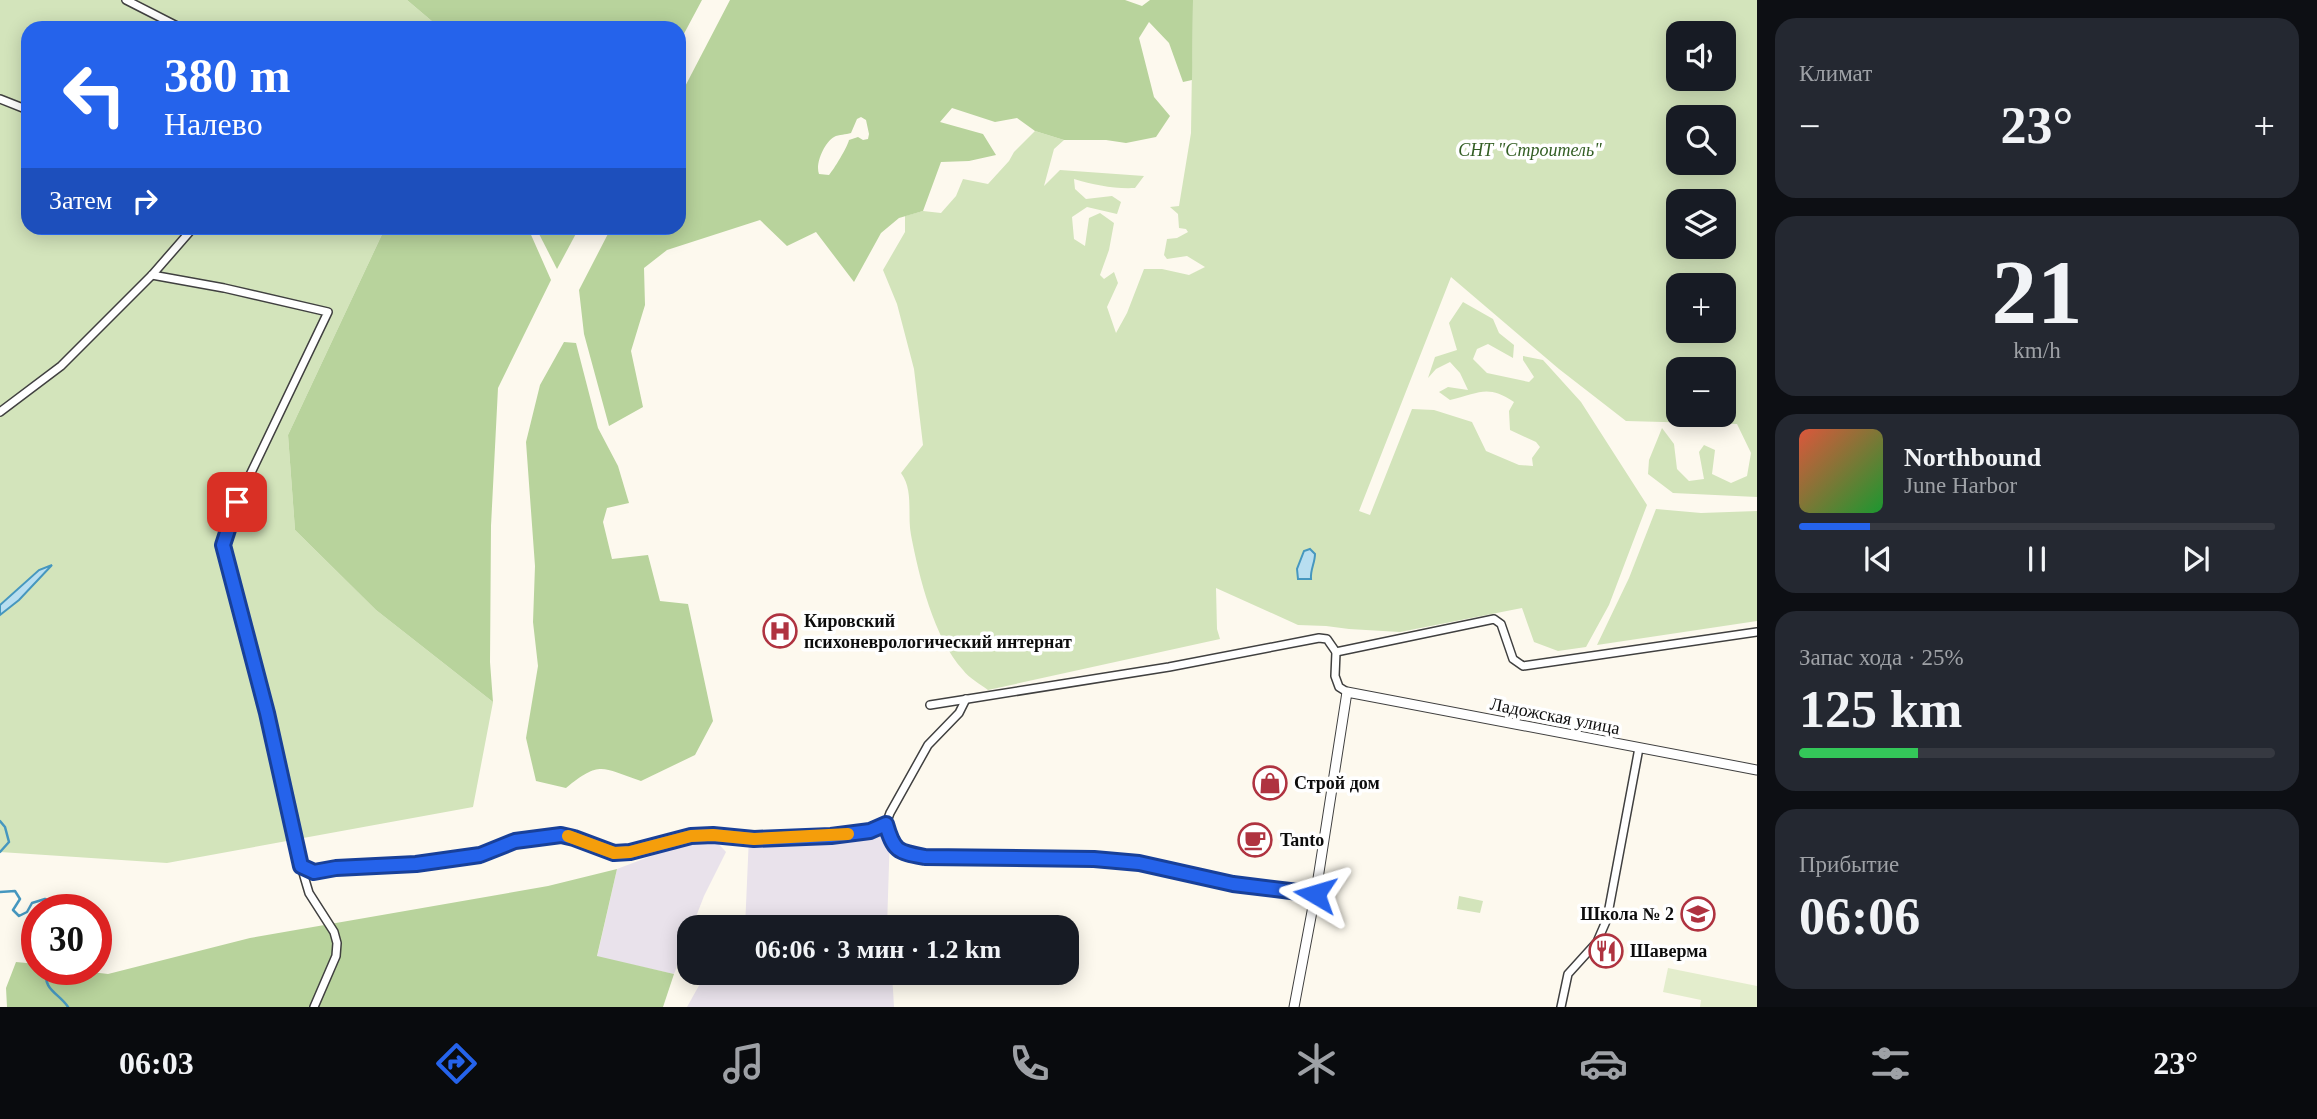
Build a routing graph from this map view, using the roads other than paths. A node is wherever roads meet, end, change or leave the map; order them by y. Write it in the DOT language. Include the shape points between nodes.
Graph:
graph roads {
  1 [pos="126,0"];
  2 [pos="167,21"];
  3 [pos="0,99"];
  4 [pos="21,107"];
  5 [pos="187,235"];
  6 [pos="152,275"];
  7 [pos="0,412"];
  8 [pos="1757,632"];
  9 [pos="1336,652"];
  10 [pos="1347,692"];
  11 [pos="965,699"];
  12 [pos="930,705"];
  13 [pos="1639,748"];
  14 [pos="1757,771"];
  15 [pos="886,824"];
  16 [pos="301,866"];
  17 [pos="1315,894"];
  18 [pos="314,1007"];
  19 [pos="1294,1007"];
  20 [pos="1561,1007"];
  1 -- 2 [label="street"];
  3 -- 4 [label="street"];
  5 -- 6 [label="street"];
  6 -- 7 [label="street" via="61,366"];
  6 -- 16 [label="street" via="328,312 237,502 223,545"];
  8 -- 9 [label="street" via="1523,666 1513,659 1502,624 1494,619"];
  9 -- 10 [label="street" via="1335,676"];
  9 -- 11 [label="street" via="1327,639 1319,638"];
  10 -- 13 [label="street, Ладожская улица"];
  10 -- 17 [label="street"];
  11 -- 12 [label="street"];
  11 -- 15 [label="street" via="959,713 928,745"];
  13 -- 14 [label="street, Ладожская улица"];
  13 -- 20 [label="street" via="1607,919 1597,942 1568,974"];
  15 -- 16 [label="street" via="831,836 691,836 614,853 561,835 515,841 480,855 416,864 314,872"];
  15 -- 17 [label="street" via="892,844 900,852 925,857 1139,863 1233,884"];
  16 -- 18 [label="street" via="309,893 337,943"];
  17 -- 19 [label="street"];
}
